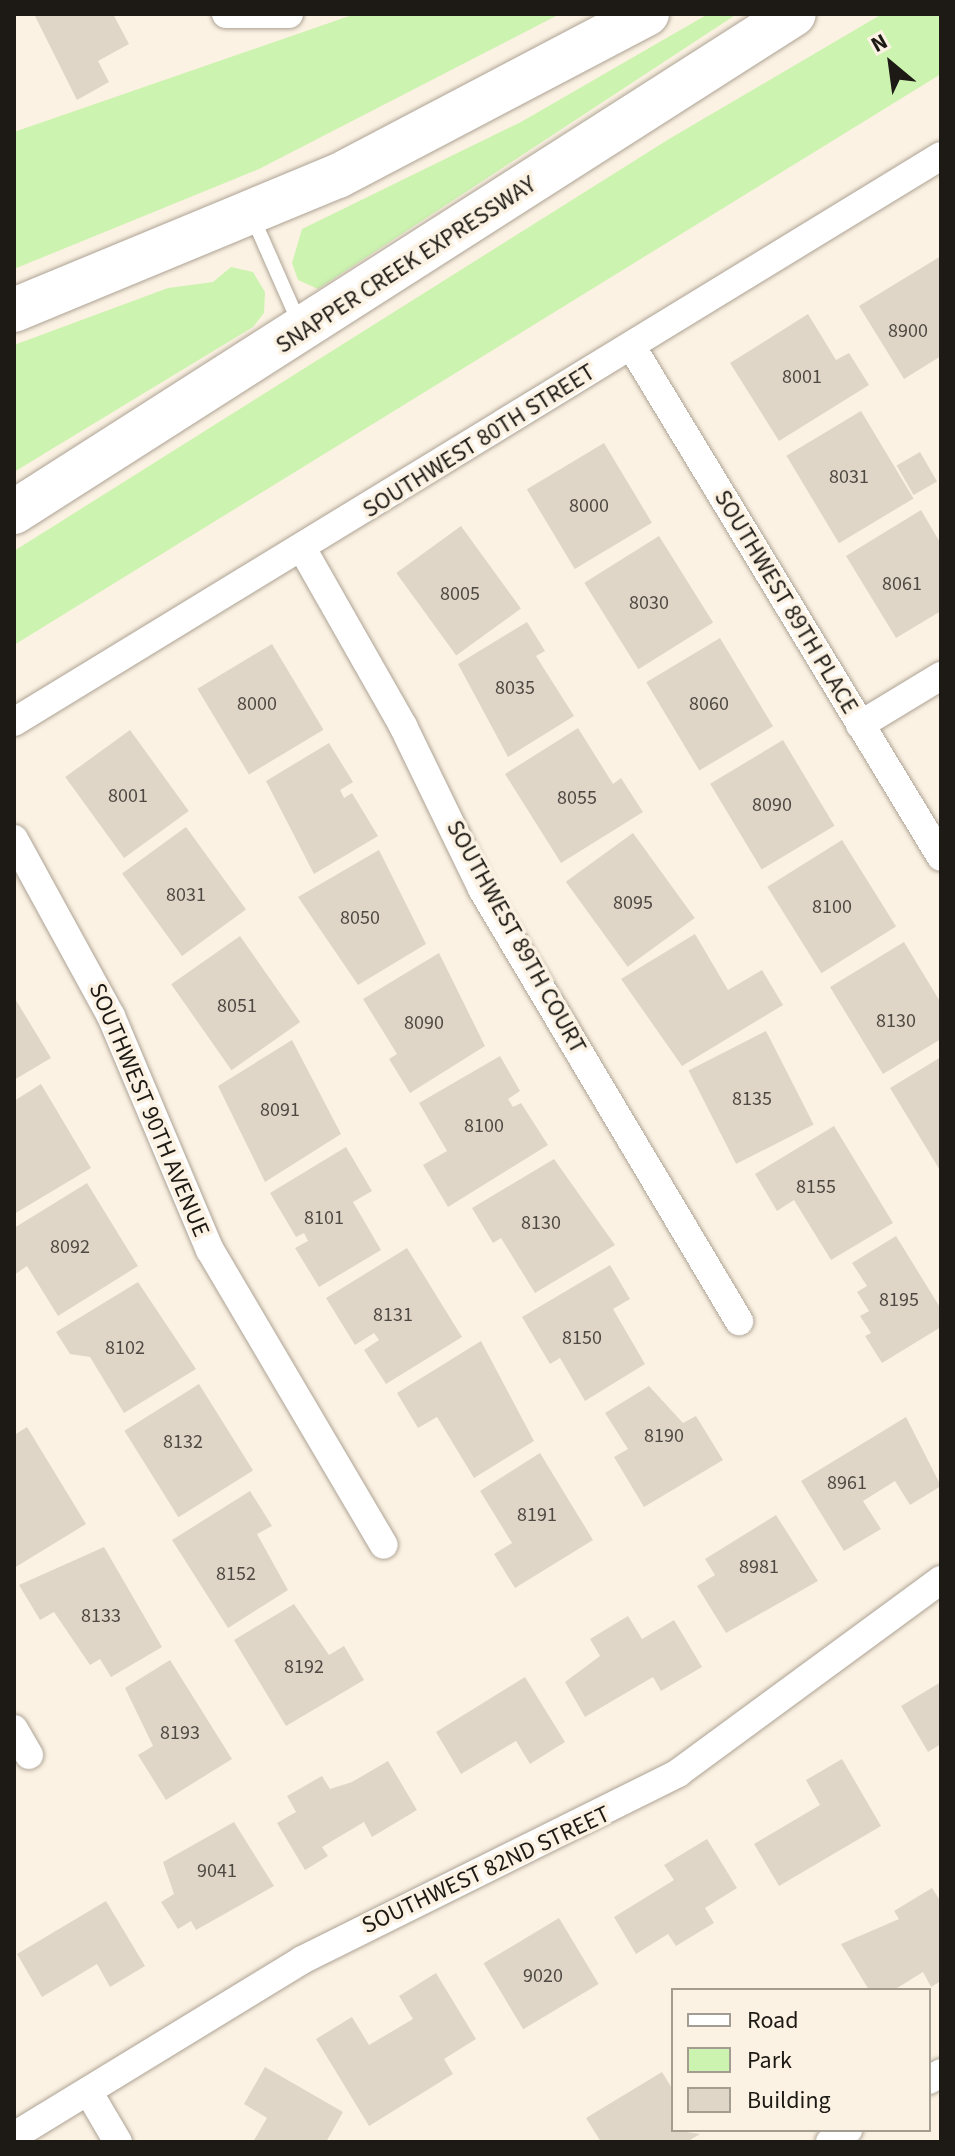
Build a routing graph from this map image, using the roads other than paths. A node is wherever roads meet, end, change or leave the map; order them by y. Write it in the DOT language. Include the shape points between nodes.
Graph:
graph roads {
  1 [pos="289,14"];
  2 [pos="647,14"];
  3 [pos="794,14"];
  4 [pos="233,16"];
  5 [pos="941,156"];
  6 [pos="252,216"];
  7 [pos="14,310"];
  8 [pos="303,331"];
  9 [pos="632,347"];
  10 [pos="14,512"];
  11 [pos="302,548"];
  12 [pos="941,676"];
  13 [pos="14,722"];
  14 [pos="860,725"];
  15 [pos="14,839"];
  16 [pos="941,857"];
  17 [pos="739,1321"];
  18 [pos="384,1545"];
  19 [pos="941,1580"];
  20 [pos="14,1729"];
  21 [pos="29,1755"];
  22 [pos="88,2091"];
  23 [pos="14,2136"];
  24 [pos="118,2142"];
  1 -- 4 [label="street"];
  2 -- 6 [label="highway" via="466,114"];
  3 -- 8 [label="highway, SNAPPER CREEK EXPRESSWAY"];
  5 -- 9 [label="street, SOUTHWEST 80TH STREET"];
  6 -- 7 [label="highway"];
  6 -- 8 [label="lane"];
  8 -- 10 [label="highway, SNAPPER CREEK EXPRESSWAY"];
  9 -- 11 [label="street, SOUTHWEST 80TH STREET"];
  9 -- 14 [label="street, SOUTHWEST 89TH PLACE"];
  11 -- 13 [label="street, SOUTHWEST 80TH STREET"];
  11 -- 17 [label="street, SOUTHWEST 89TH COURT" via="403,726 482,889"];
  12 -- 14 [label="street"];
  14 -- 16 [label="street, SOUTHWEST 89TH PLACE"];
  15 -- 18 [label="street, SOUTHWEST 90TH AVENUE" via="111,1016 210,1250"];
  19 -- 22 [label="street, SOUTHWEST 82ND STREET" via="794,1693 657,1786 351,1934"];
  20 -- 21 [label="street"];
  22 -- 23 [label="street, SOUTHWEST 82ND STREET"];
  22 -- 24 [label="street"];
}
